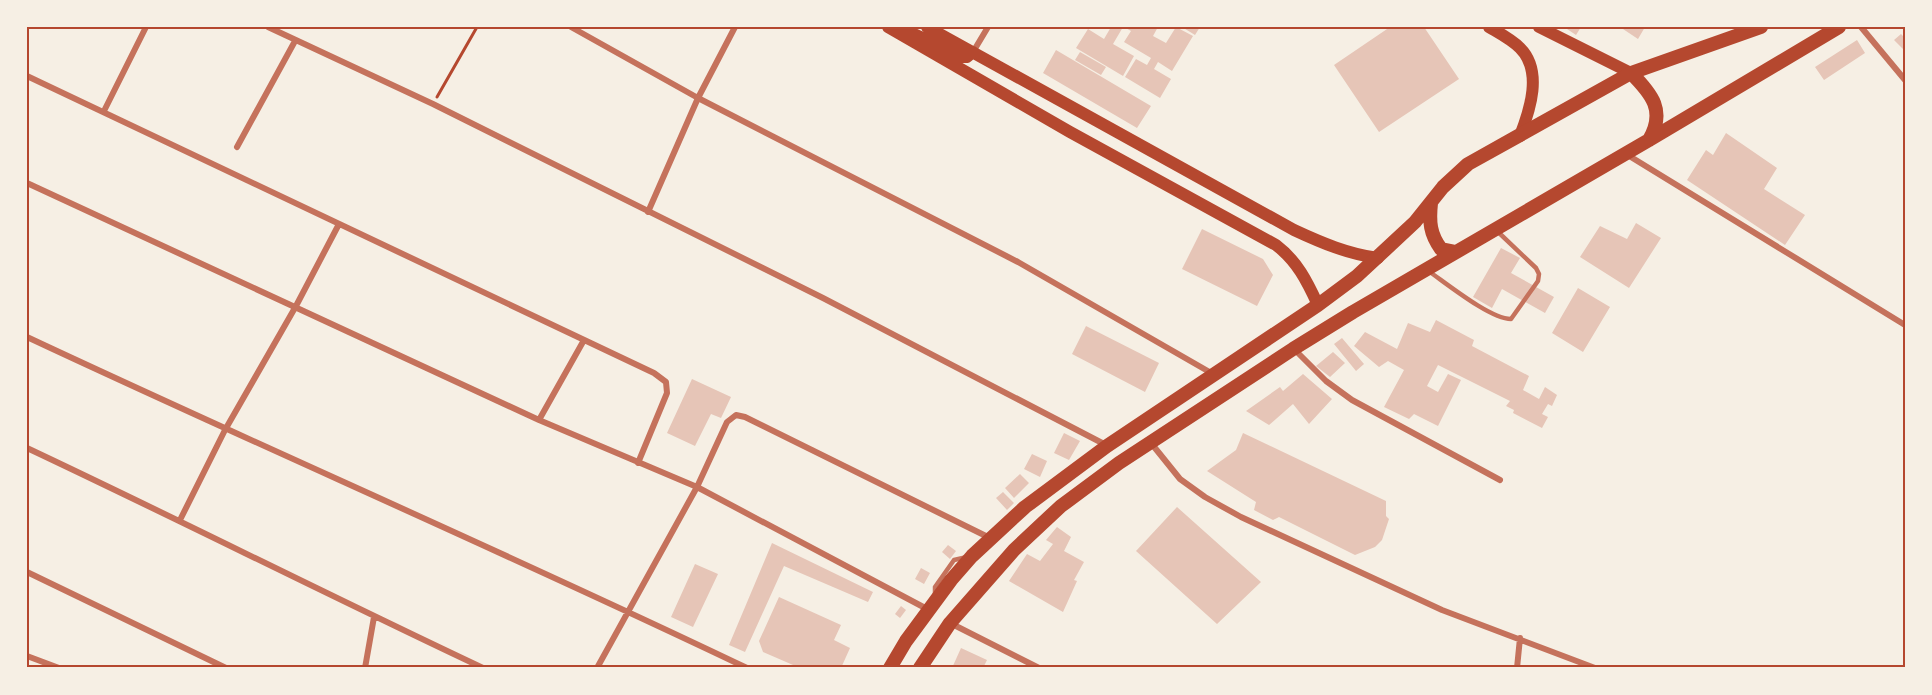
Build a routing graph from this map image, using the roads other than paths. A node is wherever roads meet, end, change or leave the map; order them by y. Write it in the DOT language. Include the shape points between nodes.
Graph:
graph roads {
  1 [pos="146,27"];
  2 [pos="268,27"];
  3 [pos="571,27"];
  4 [pos="735,27"];
  5 [pos="927,27"];
  6 [pos="988,27"];
  7 [pos="1489,27"];
  8 [pos="1539,27"];
  9 [pos="1761,27"];
  10 [pos="1839,27"];
  11 [pos="1861,27"];
  12 [pos="891,29"];
  13 [pos="295,41"];
  14 [pos="973,52"];
  15 [pos="1631,73"];
  16 [pos="27,76"];
  17 [pos="1905,80"];
  18 [pos="698,98"];
  19 [pos="104,111"];
  20 [pos="1520,136"];
  21 [pos="1649,140"];
  22 [pos="237,147"];
  23 [pos="1626,153"];
  24 [pos="27,183"];
  25 [pos="1431,203"];
  26 [pos="648,212"];
  27 [pos="1270,217"];
  28 [pos="339,225"];
  29 [pos="1494,229"];
  30 [pos="1259,237"];
  31 [pos="1456,252"];
  32 [pos="1378,258"];
  33 [pos="1427,270"];
  34 [pos="1318,305"];
  35 [pos="296,306"];
  36 [pos="1905,325"];
  37 [pos="27,337"];
  38 [pos="584,340"];
  39 [pos="1293,348"];
  40 [pos="1214,375"];
  41 [pos="539,420"];
  42 [pos="225,430"];
  43 [pos="1150,442"];
  44 [pos="1107,446"];
  45 [pos="27,448"];
  46 [pos="638,463"];
  47 [pos="1500,480"];
  48 [pos="697,487"];
  49 [pos="180,520"];
  50 [pos="990,538"];
  51 [pos="27,572"];
  52 [pos="931,606"];
  53 [pos="627,611"];
  54 [pos="374,617"];
  55 [pos="950,623"];
  56 [pos="1520,638"];
  57 [pos="27,656"];
  58 [pos="59,668"];
  59 [pos="226,668"];
  60 [pos="365,668"];
  61 [pos="483,668"];
  62 [pos="597,668"];
  63 [pos="747,668"];
  64 [pos="890,668"];
  65 [pos="920,668"];
  66 [pos="1039,668"];
  67 [pos="1517,668"];
  68 [pos="1595,668"];
  1 -- 19 [label="street"];
  2 -- 13 [label="street"];
  3 -- 18 [label="street"];
  4 -- 18 [label="street"];
  5 -- 14 [label="main road"];
  6 -- 14 [label="street"];
  7 -- 20 [label="main road" via="1518,46 1528,61 1532,95"];
  8 -- 15 [label="main road"];
  9 -- 15 [label="main road"];
  10 -- 21 [label="main road"];
  11 -- 17 [label="street"];
  12 -- 14 [label="main road" via="915,34 961,58"];
  12 -- 30 [label="main road"];
  13 -- 22 [label="street"];
  13 -- 26 [label="street" via="433,104"];
  14 -- 27 [label="main road"];
  15 -- 20 [label="main road"];
  15 -- 21 [label="main road" via="1655,102 1655,131"];
  16 -- 19 [label="street"];
  18 -- 26 [label="street"];
  18 -- 40 [label="street" via="1018,262"];
  19 -- 28 [label="street"];
  20 -- 25 [label="main road" via="1468,164"];
  21 -- 23 [label="main road"];
  23 -- 29 [label="main road"];
  23 -- 36 [label="street"];
  24 -- 35 [label="street"];
  25 -- 31 [label="main road" via="1432,235 1441,249"];
  25 -- 32 [label="main road"];
  26 -- 44 [label="street"];
  27 -- 30 [label="main road"];
  27 -- 32 [label="main road" via="1330,247"];
  28 -- 35 [label="street"];
  28 -- 38 [label="street"];
  29 -- 31 [label="main road"];
  29 -- 33 [label="lane" via="1539,274 1511,319 1502,319"];
  30 -- 34 [label="main road" via="1288,254"];
  31 -- 33 [label="main road"];
  32 -- 34 [label="main road"];
  33 -- 39 [label="main road"];
  34 -- 40 [label="main road"];
  35 -- 41 [label="street"];
  35 -- 42 [label="street"];
  37 -- 42 [label="street"];
  38 -- 41 [label="street"];
  38 -- 46 [label="street" via="666,382 667,393"];
  39 -- 43 [label="main road"];
  39 -- 47 [label="street" via="1352,400"];
  40 -- 44 [label="main road"];
  41 -- 46 [label="street"];
  42 -- 49 [label="street"];
  42 -- 53 [label="street"];
  43 -- 55 [label="main road" via="1061,506 1014,550"];
  43 -- 56 [label="street" via="1180,478 1241,517 1442,610"];
  44 -- 50 [label="main road" via="1041,494"];
  45 -- 49 [label="street"];
  46 -- 48 [label="street"];
  48 -- 50 [label="street" via="727,422 740,415"];
  48 -- 52 [label="street"];
  48 -- 53 [label="street"];
  49 -- 54 [label="street"];
  50 -- 52 [label="main road"];
  51 -- 59 [label="street"];
  52 -- 64 [label="main road"];
  53 -- 62 [label="street"];
  53 -- 63 [label="street"];
  54 -- 60 [label="street"];
  54 -- 61 [label="street"];
  55 -- 65 [label="main road"];
  55 -- 66 [label="street"];
  56 -- 67 [label="street"];
  56 -- 68 [label="street"];
  57 -- 58 [label="street"];
}
